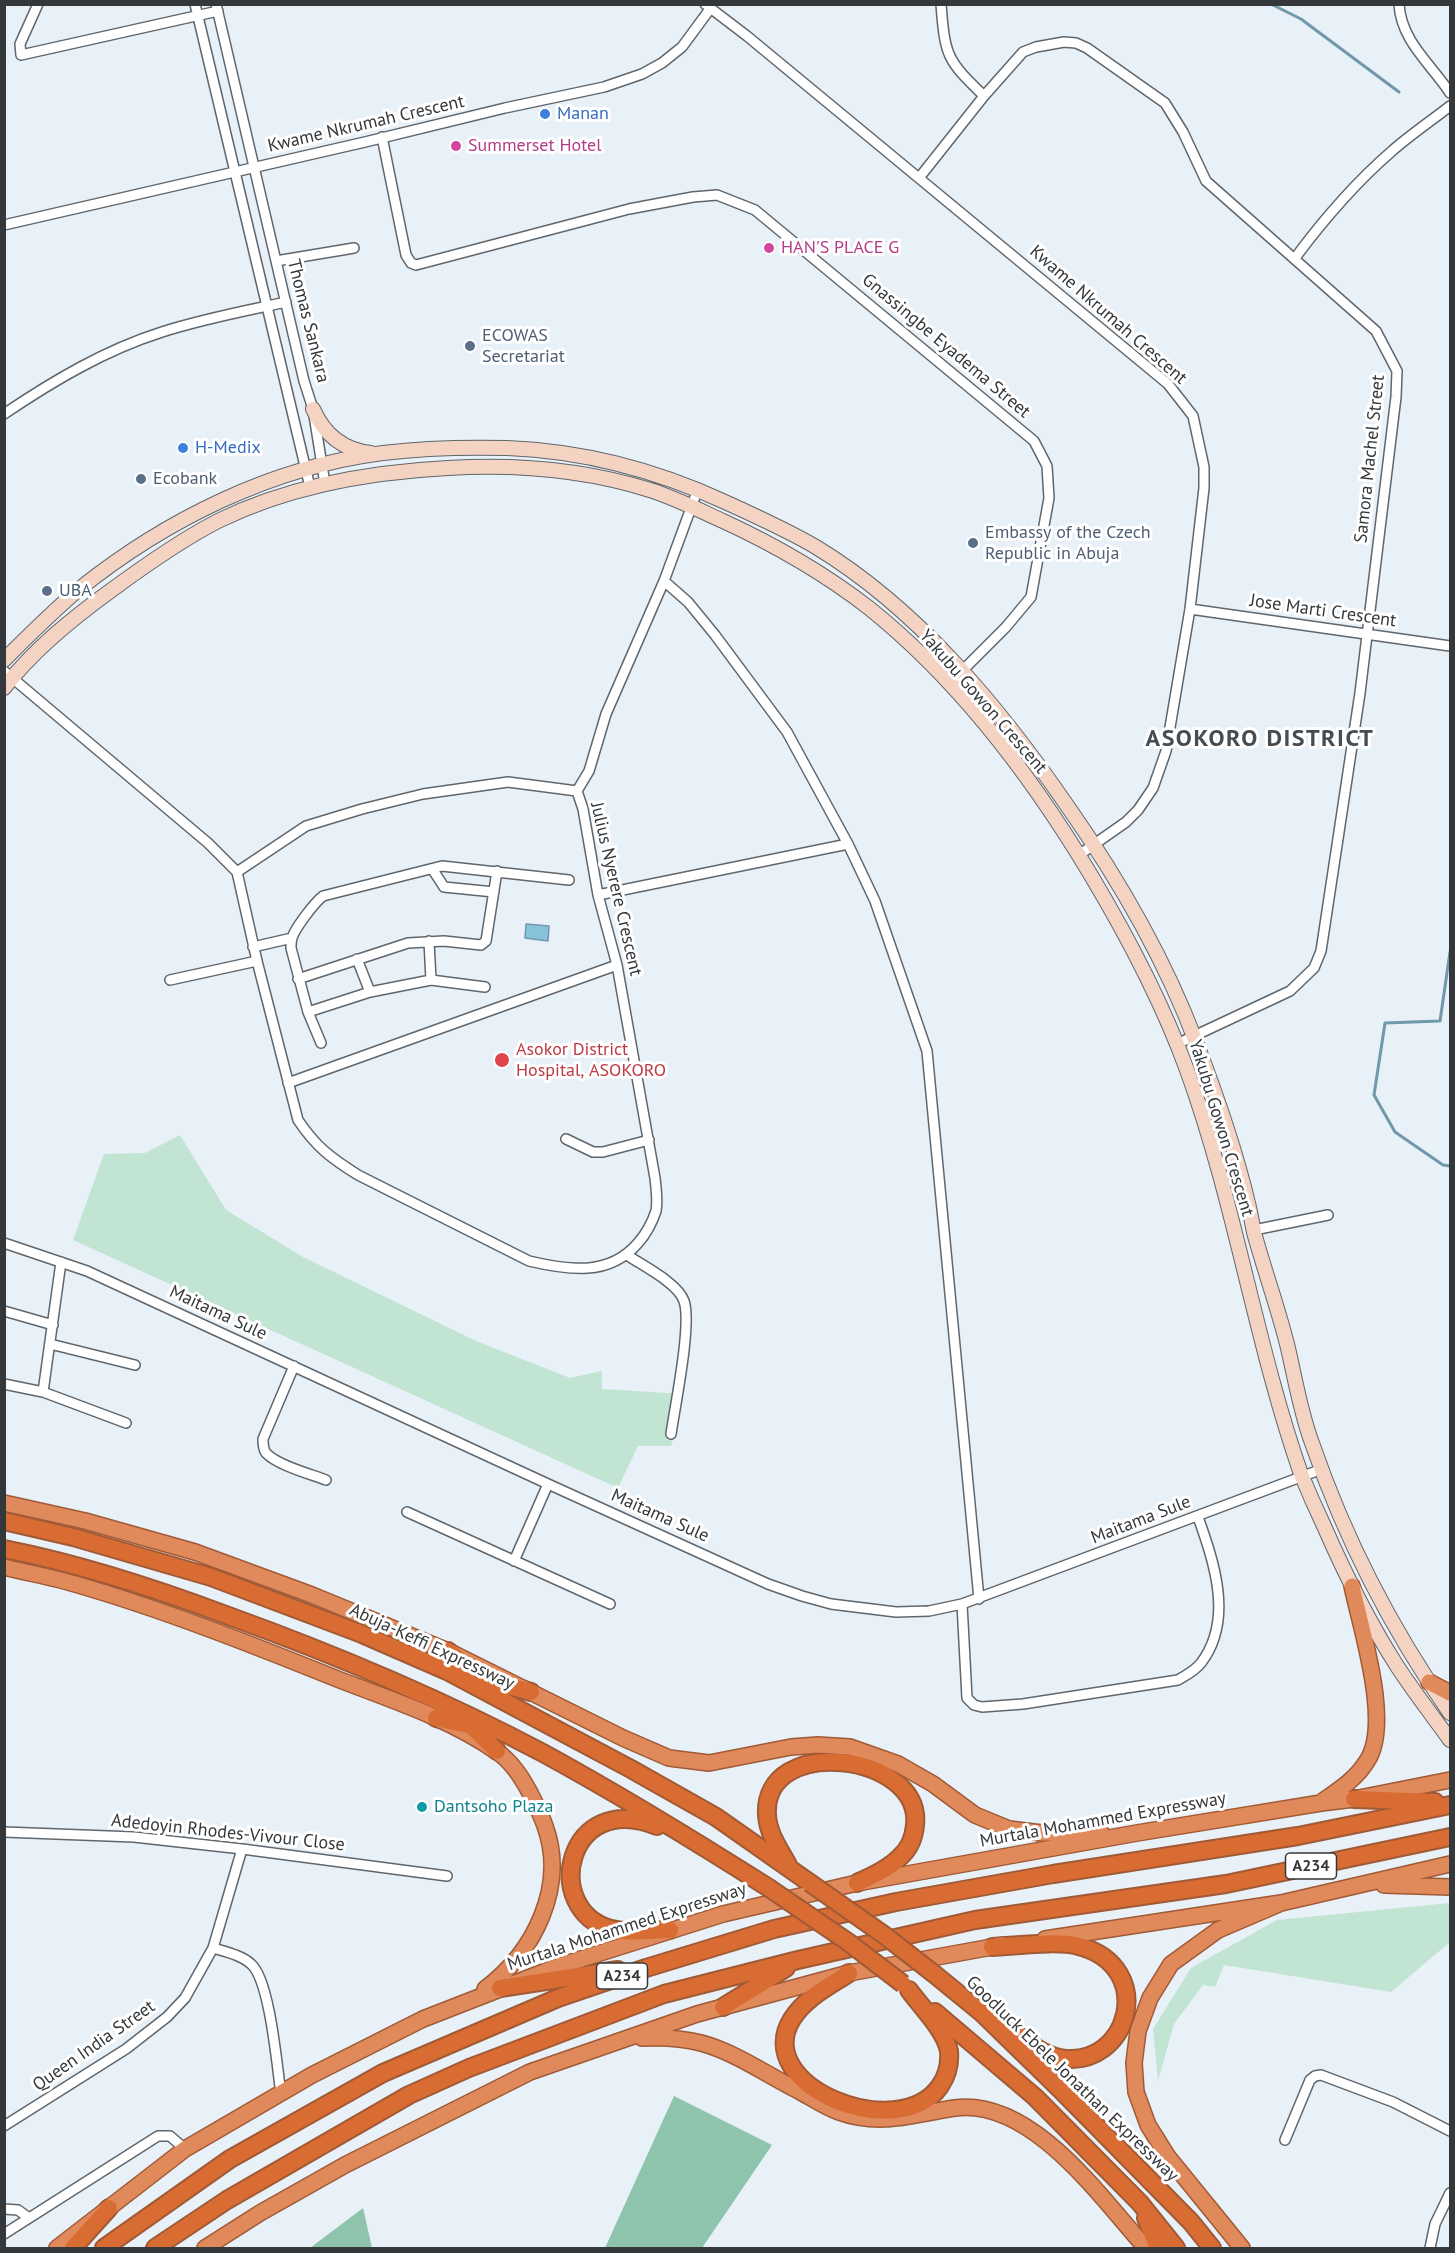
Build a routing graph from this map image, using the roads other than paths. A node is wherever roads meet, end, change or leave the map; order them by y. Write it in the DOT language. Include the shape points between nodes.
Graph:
graph roads {
  1 [pos="38,4"];
  2 [pos="195,4"];
  3 [pos="941,4"];
  4 [pos="1399,4"];
  5 [pos="708,7"];
  6 [pos="217,8"];
  7 [pos="198,16"];
  8 [pos="1450,93"];
  9 [pos="984,96"];
  10 [pos="1450,106"];
  11 [pos="382,137"];
  12 [pos="253,168"];
  13 [pos="233,172"];
  14 [pos="919,178"];
  15 [pos="4,225"];
  16 [pos="354,248"];
  17 [pos="1295,258"];
  18 [pos="276,261"];
  19 [pos="286,302"];
  20 [pos="268,306"];
  21 [pos="313,409"];
  22 [pos="4,414"];
  23 [pos="379,453"];
  24 [pos="322,465"];
  25 [pos="305,469"];
  26 [pos="325,484"];
  27 [pos="310,487"];
  28 [pos="698,489"];
  29 [pos="691,506"];
  30 [pos="664,581"];
  31 [pos="1191,609"];
  32 [pos="1367,633"];
  33 [pos="1450,646"];
  34 [pos="4,660"];
  35 [pos="962,672"];
  36 [pos="7,679"];
  37 [pos="949,684"];
  38 [pos="577,791"];
  39 [pos="848,844"];
  40 [pos="1095,845"];
  41 [pos="1079,855"];
  42 [pos="433,870"];
  43 [pos="237,872"];
  44 [pos="497,872"];
  45 [pos="569,880"];
  46 [pos="494,892"];
  47 [pos="598,895"];
  48 [pos="292,938"];
  49 [pos="429,941"];
  50 [pos="253,947"];
  51 [pos="357,959"];
  52 [pos="256,961"];
  53 [pos="617,966"];
  54 [pos="298,979"];
  55 [pos="170,980"];
  56 [pos="431,980"];
  57 [pos="485,987"];
  58 [pos="370,992"];
  59 [pos="308,1012"];
  60 [pos="1194,1038"];
  61 [pos="321,1043"];
  62 [pos="1177,1044"];
  63 [pos="288,1083"];
  64 [pos="566,1139"];
  65 [pos="649,1140"];
  66 [pos="1328,1215"];
  67 [pos="1254,1230"];
  68 [pos="4,1244"];
  69 [pos="627,1255"];
  70 [pos="61,1262"];
  71 [pos="4,1311"];
  72 [pos="53,1325"];
  73 [pos="50,1344"];
  74 [pos="135,1365"];
  75 [pos="294,1366"];
  76 [pos="4,1384"];
  77 [pos="44,1392"];
  78 [pos="126,1423"];
  79 [pos="671,1434"];
  80 [pos="1322,1469"];
  81 [pos="1302,1476"];
  82 [pos="326,1480"];
  83 [pos="548,1484"];
  84 [pos="4,1503"];
  85 [pos="407,1512"];
  86 [pos="1198,1517"];
  87 [pos="4,1521"];
  88 [pos="4,1549"];
  89 [pos="514,1561"];
  90 [pos="4,1567"];
  91 [pos="1352,1586"];
  92 [pos="979,1599"];
  93 [pos="610,1604"];
  94 [pos="962,1604"];
  95 [pos="448,1651"];
  96 [pos="447,1671"];
  97 [pos="482,1679"];
  98 [pos="1430,1682"];
  99 [pos="531,1692"];
  100 [pos="1450,1693"];
  101 [pos="512,1705"];
  102 [pos="450,1706"];
  103 [pos="1450,1713"];
  104 [pos="436,1718"];
  105 [pos="472,1726"];
  106 [pos="500,1731"];
  107 [pos="1450,1740"];
  108 [pos="497,1751"];
  109 [pos="1450,1780"];
  110 [pos="1354,1799"];
  111 [pos="1322,1803"];
  112 [pos="1450,1804"];
  113 [pos="4,1832"];
  114 [pos="1137,1833"];
  115 [pos="1450,1837"];
  116 [pos="697,1843"];
  117 [pos="242,1849"];
  118 [pos="1450,1864"];
  119 [pos="791,1869"];
  120 [pos="447,1876"];
  121 [pos="810,1883"];
  122 [pos="857,1884"];
  123 [pos="1363,1884"];
  124 [pos="1450,1887"];
  125 [pos="1281,1903"];
  126 [pos="670,1930"];
  127 [pos="992,1947"];
  128 [pos="213,1948"];
  129 [pos="798,1959"];
  130 [pos="646,1968"];
  131 [pos="849,1973"];
  132 [pos="906,1987"];
  133 [pos="500,1988"];
  134 [pos="471,2000"];
  135 [pos="723,2007"];
  136 [pos="982,2013"];
  137 [pos="630,2038"];
  138 [pos="281,2094"];
  139 [pos="4,2126"];
  140 [pos="1450,2131"];
  141 [pos="1285,2140"];
  142 [pos="185,2149"];
  143 [pos="1450,2193"];
  144 [pos="1140,2203"];
  145 [pos="110,2208"];
  146 [pos="4,2209"];
  147 [pos="28,2218"];
  148 [pos="1191,2222"];
  149 [pos="4,2234"];
  150 [pos="57,2248"];
  151 [pos="73,2248"];
  152 [pos="104,2248"];
  153 [pos="155,2248"];
  154 [pos="205,2248"];
  155 [pos="1146,2248"];
  156 [pos="1158,2248"];
  157 [pos="1176,2248"];
  158 [pos="1212,2248"];
  159 [pos="1225,2248"];
  160 [pos="1242,2248"];
  161 [pos="1430,2248"];
  1 -- 7 [label="street" via="20,44 21,55"];
  2 -- 7 [label="street"];
  3 -- 9 [label="street" via="946,51 952,63"];
  4 -- 8 [label="street" via="1408,39"];
  5 -- 11 [label="street, Kwame Nkrumah Crescent" via="682,47 642,74 604,87"];
  5 -- 14 [label="street, Kwame Nkrumah Crescent"];
  6 -- 7 [label="street"];
  6 -- 12 [label="street, Thomas Sankara"];
  7 -- 13 [label="street"];
  9 -- 14 [label="street, Samora Machel Street"];
  9 -- 17 [label="street, Samora Machel Street" via="1023,52 1064,42 1087,48 1165,103 1206,181"];
  10 -- 17 [label="street" via="1392,151 1353,188"];
  11 -- 12 [label="street, Kwame Nkrumah Crescent"];
  11 -- 35 [label="street, Gnassingbe Eyadema Street" via="406,255 411,263 424,265 629,209 717,195 755,210 1034,441 1049,478 1049,498 1031,597"];
  12 -- 13 [label="street, Kwame Nkrumah Crescent"];
  12 -- 18 [label="street, Thomas Sankara"];
  13 -- 15 [label="street, Kwame Nkrumah Crescent"];
  13 -- 20 [label="street"];
  14 -- 31 [label="street, Kwame Nkrumah Crescent" via="1168,384 1193,416 1204,467 1204,488"];
  16 -- 18 [label="street"];
  17 -- 32 [label="street, Samora Machel Street" via="1376,331 1397,371"];
  18 -- 19 [label="street, Thomas Sankara"];
  19 -- 20 [label="street"];
  19 -- 21 [label="street, Thomas Sankara"];
  20 -- 22 [label="street" via="162,332 122,347 66,375"];
  20 -- 25 [label="street"];
  21 -- 23 [label="main road" via="329,435 354,449"];
  21 -- 24 [label="street, Thomas Sankara"];
  23 -- 24 [label="main road, Yakubu Gowon Crescent"];
  23 -- 28 [label="main road, Yakubu Gowon Crescent" via="428,448 525,449 637,467"];
  24 -- 25 [label="main road, Yakubu Gowon Crescent"];
  24 -- 26 [label="street, Thomas Sankara"];
  25 -- 27 [label="street"];
  25 -- 34 [label="main road, Yakubu Gowon Crescent" via="216,503 160,533 78,590"];
  26 -- 27 [label="main road, Yakubu Gowon Crescent"];
  26 -- 29 [label="main road, Yakubu Gowon Crescent" via="412,470 511,467 614,481"];
  27 -- 36 [label="main road, Yakubu Gowon Crescent" via="222,519 157,557 67,624"];
  28 -- 29 [label="street, Julius Nyerere Crescent"];
  28 -- 35 [label="main road, Yakubu Gowon Crescent" via="774,524 846,568 911,620"];
  29 -- 30 [label="street, Julius Nyerere Crescent"];
  29 -- 37 [label="main road, Yakubu Gowon Crescent" via="796,558 836,584 899,634"];
  30 -- 38 [label="street, Julius Nyerere Crescent" via="606,714 589,771"];
  30 -- 39 [label="street" via="688,602 772,710"];
  31 -- 32 [label="street, Jose Marti Crescent"];
  31 -- 40 [label="street, Kwame Nkrumah Crescent" via="1166,751 1153,788 1138,810"];
  32 -- 33 [label="street, Jose Marti Crescent"];
  32 -- 60 [label="street, Samora Machel Street" via="1321,951 1314,968 1290,991"];
  35 -- 37 [label="street, Gnassingbe Eyadema Street"];
  35 -- 40 [label="main road, Yakubu Gowon Crescent" via="1037,762"];
  36 -- 43 [label="street" via="208,843"];
  37 -- 41 [label="main road, Yakubu Gowon Crescent" via="1019,766"];
  38 -- 43 [label="street" via="508,782 423,794 306,826"];
  38 -- 47 [label="street, Julius Nyerere Crescent"];
  39 -- 47 [label="street"];
  39 -- 92 [label="street" via="875,901 927,1051"];
  40 -- 41 [label="street, Kwame Nkrumah Crescent"];
  40 -- 60 [label="main road, Yakubu Gowon Crescent" via="1145,930"];
  41 -- 62 [label="main road, Yakubu Gowon Crescent" via="1132,945"];
  42 -- 44 [label="street" via="442,866"];
  42 -- 46 [label="street" via="444,887"];
  42 -- 48 [label="street" via="323,896"];
  43 -- 50 [label="street"];
  44 -- 45 [label="street"];
  44 -- 46 [label="street"];
  46 -- 49 [label="street" via="486,941 481,945"];
  47 -- 53 [label="street, Julius Nyerere Crescent"];
  48 -- 50 [label="street"];
  48 -- 54 [label="street"];
  49 -- 51 [label="street" via="408,943"];
  49 -- 56 [label="street"];
  50 -- 52 [label="street"];
  51 -- 54 [label="street"];
  51 -- 58 [label="street"];
  52 -- 55 [label="street"];
  52 -- 63 [label="street"];
  53 -- 63 [label="street"];
  53 -- 65 [label="street, Julius Nyerere Crescent"];
  54 -- 59 [label="street"];
  56 -- 57 [label="street"];
  56 -- 58 [label="street"];
  58 -- 59 [label="street"];
  59 -- 61 [label="street"];
  60 -- 62 [label="street, Samora Machel Street"];
  60 -- 67 [label="main road, Yakubu Gowon Crescent" via="1225,1125"];
  62 -- 81 [label="main road, Yakubu Gowon Crescent" via="1207,1131"];
  63 -- 69 [label="street" via="298,1120 313,1142 358,1175 529,1261 558,1268 588,1267 610,1265"];
  64 -- 65 [label="street" via="593,1152"];
  65 -- 69 [label="street, Julius Nyerere Crescent" via="656,1209 647,1233"];
  66 -- 67 [label="street"];
  67 -- 80 [label="main road, Yakubu Gowon Crescent" via="1287,1342 1302,1411"];
  68 -- 70 [label="street, Maitama Sule"];
  69 -- 79 [label="street" via="669,1283 684,1300 687,1326"];
  70 -- 72 [label="street"];
  70 -- 75 [label="street, Maitama Sule"];
  71 -- 72 [label="street"];
  72 -- 73 [label="street"];
  73 -- 74 [label="street"];
  73 -- 77 [label="street"];
  75 -- 82 [label="street" via="263,1446 276,1459"];
  75 -- 83 [label="street, Maitama Sule"];
  76 -- 77 [label="street"];
  77 -- 78 [label="street"];
  80 -- 81 [label="street, Maitama Sule"];
  80 -- 98 [label="main road, Yakubu Gowon Crescent" via="1353,1547 1402,1642"];
  81 -- 86 [label="street, Maitama Sule"];
  81 -- 91 [label="main road, Yakubu Gowon Crescent"];
  83 -- 89 [label="street"];
  83 -- 94 [label="street, Maitama Sule" via="768,1584 831,1605 896,1612"];
  84 -- 95 [label="highway, Abuja-Keffi Expressway" via="195,1552"];
  85 -- 89 [label="street"];
  86 -- 92 [label="street, Maitama Sule"];
  86 -- 94 [label="street" via="1220,1593 1219,1616 1208,1653 1200,1665 1178,1680 1023,1704 974,1705 967,1698"];
  87 -- 96 [label="highway, Abuja-Keffi Expressway" via="211,1577"];
  88 -- 102 [label="highway" via="74,1564 215,1610"];
  89 -- 93 [label="street"];
  90 -- 104 [label="highway" via="148,1607"];
  91 -- 107 [label="main road, Yakubu Gowon Crescent" via="1393,1659"];
  91 -- 111 [label="highway" via="1378,1706 1377,1733 1368,1760 1350,1782"];
  92 -- 94 [label="street, Maitama Sule"];
  95 -- 97 [label="highway"];
  95 -- 99 [label="highway, Abuja-Keffi Expressway"];
  96 -- 97 [label="highway"];
  96 -- 101 [label="highway, Abuja-Keffi Expressway"];
  97 -- 99 [label="highway"];
  97 -- 101 [label="highway"];
  98 -- 100 [label="highway"];
  98 -- 103 [label="main road, Yakubu Gowon Crescent"];
  99 -- 114 [label="highway, Abuja-Keffi Expressway" via="669,1758 709,1763 790,1747 850,1747 897,1764 975,1815 1009,1829"];
  101 -- 119 [label="highway, Abuja-Keffi Expressway" via="716,1817"];
  102 -- 105 [label="highway"];
  102 -- 106 [label="highway"];
  104 -- 105 [label="highway"];
  104 -- 108 [label="highway"];
  105 -- 106 [label="highway"];
  105 -- 108 [label="highway"];
  106 -- 116 [label="highway"];
  108 -- 134 [label="highway" via="512,1764 546,1826 552,1879 534,1935 520,1956"];
  109 -- 110 [label="highway, Murtala Mohammed Expressway"];
  110 -- 111 [label="highway, Murtala Mohammed Expressway"];
  110 -- 112 [label="highway"];
  111 -- 114 [label="highway, Murtala Mohammed Expressway"];
  112 -- 130 [label="highway, A234" via="1249,1844 896,1902 774,1929"];
  113 -- 117 [label="street, Adedoyin Rhodes-Vivour Close" via="134,1837"];
  114 -- 122 [label="highway, Murtala Mohammed Expressway"];
  115 -- 129 [label="highway, A234" via="1226,1884 975,1920"];
  116 -- 126 [label="highway" via="645,1822 609,1820 581,1840 573,1857 571,1884 575,1899 587,1916 608,1928 624,1931"];
  116 -- 132 [label="highway, bridge" via="848,1942"];
  117 -- 120 [label="street, Adedoyin Rhodes-Vivour Close"];
  117 -- 128 [label="street, Queen India Street"];
  118 -- 123 [label="highway"];
  119 -- 121 [label="highway, Abuja-Keffi Expressway"];
  119 -- 122 [label="highway" via="774,1840 767,1815 768,1800 783,1774 818,1762 863,1767 901,1785 916,1817 910,1844 902,1856"];
  121 -- 136 [label="highway, Goodluck Ebele Jonathan Expressway, bridge"];
  122 -- 126 [label="highway, Murtala Mohammed Expressway"];
  123 -- 124 [label="highway"];
  123 -- 125 [label="highway"];
  125 -- 127 [label="highway"];
  125 -- 160 [label="highway" via="1218,1930 1171,1964 1150,1998 1136,2042 1136,2092 1149,2125 1168,2157"];
  126 -- 133 [label="highway, Murtala Mohammed Expressway"];
  127 -- 131 [label="highway"];
  127 -- 136 [label="highway" via="1081,1946 1114,1964 1128,2003 1123,2023 1112,2041 1096,2053 1077,2059 1047,2055"];
  128 -- 138 [label="street" via="240,1957 259,1973 271,2022"];
  128 -- 139 [label="street, Queen India Street" via="185,1998 167,2017 126,2049"];
  129 -- 135 [label="highway"];
  129 -- 153 [label="highway, A234" via="664,1994 469,2068 409,2095 318,2146"];
  130 -- 133 [label="highway"];
  130 -- 152 [label="highway, A234" via="558,1998 383,2073 230,2159"];
  131 -- 132 [label="highway" via="807,2001 792,2019 786,2044 796,2074 841,2103 867,2109 905,2109 934,2096 944,2081 949,2066 945,2039"];
  131 -- 135 [label="highway"];
  132 -- 144 [label="highway" via="1035,2097"];
  133 -- 134 [label="highway, Murtala Mohammed Expressway"];
  134 -- 138 [label="highway, Murtala Mohammed Expressway" via="423,2019"];
  135 -- 137 [label="highway"];
  136 -- 148 [label="highway, Goodluck Ebele Jonathan Expressway"];
  137 -- 154 [label="highway" via="508,2082 345,2165"];
  137 -- 155 [label="highway" via="662,2037 724,2051 836,2111 861,2119 887,2120 957,2108 999,2113 1020,2123 1066,2158"];
  138 -- 142 [label="highway, Murtala Mohammed Expressway"];
  140 -- 141 [label="street" via="1321,2075 1310,2080"];
  142 -- 145 [label="highway, Murtala Mohammed Expressway"];
  142 -- 147 [label="street" via="170,2136 158,2136"];
  143 -- 161 [label="street" via="1435,2224"];
  144 -- 156 [label="highway"];
  144 -- 157 [label="highway"];
  145 -- 150 [label="highway, Murtala Mohammed Expressway"];
  145 -- 151 [label="highway"];
  146 -- 147 [label="street" via="18,2210"];
  147 -- 149 [label="street"];
  148 -- 158 [label="highway, Goodluck Ebele Jonathan Expressway"];
  148 -- 159 [label="highway"];
}
